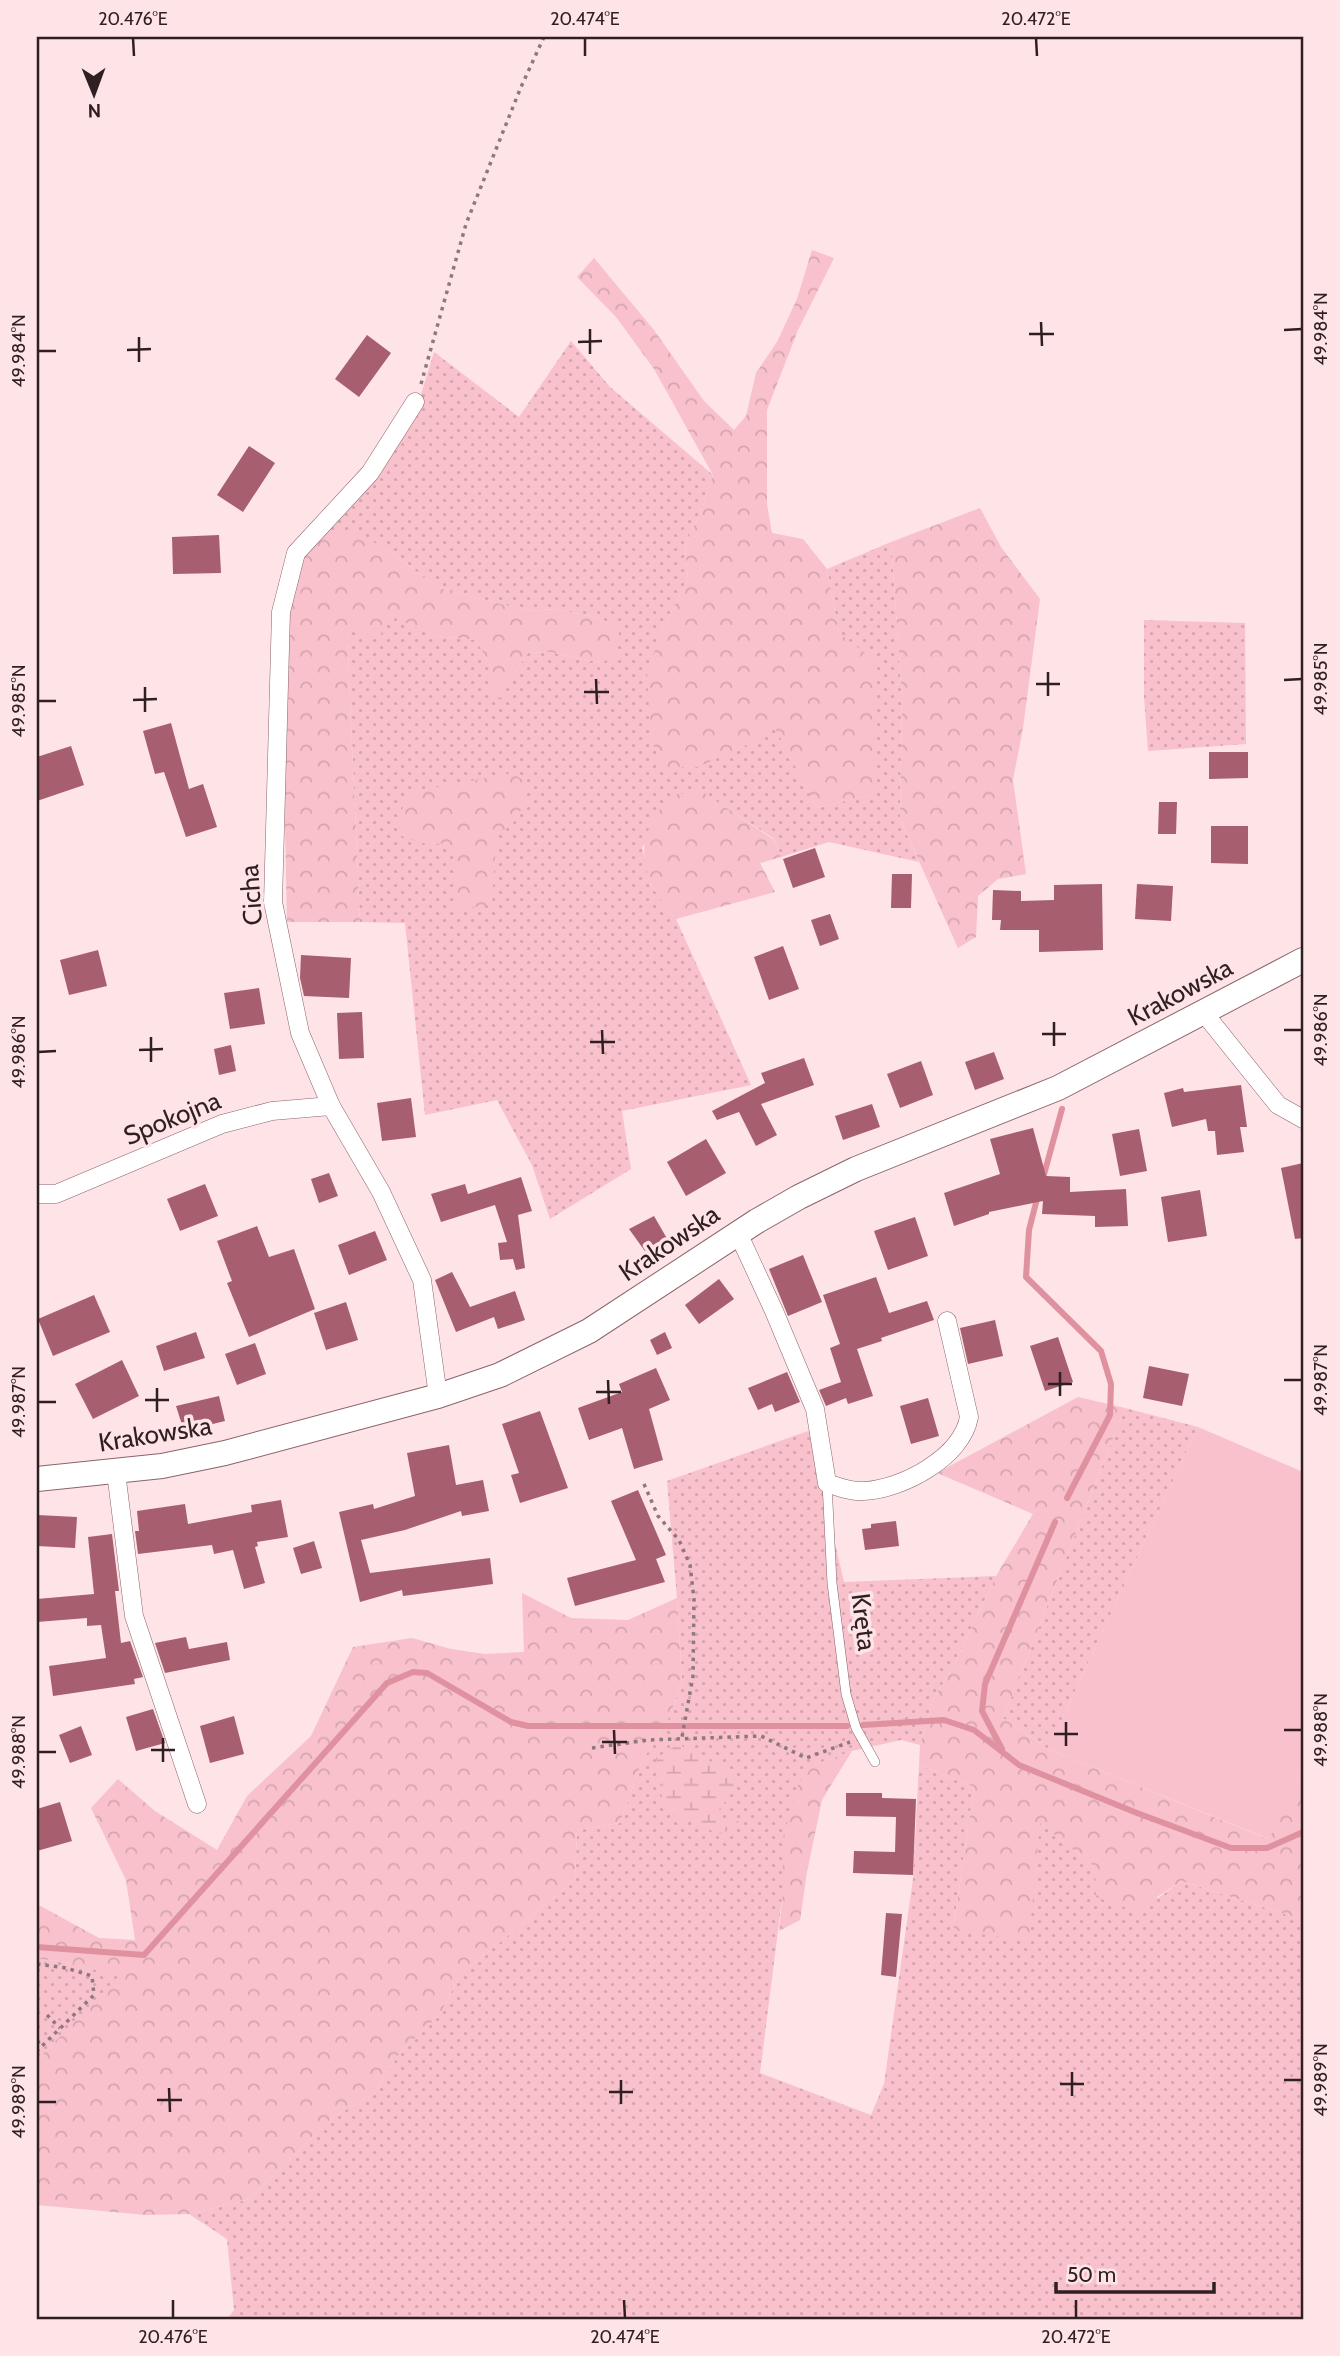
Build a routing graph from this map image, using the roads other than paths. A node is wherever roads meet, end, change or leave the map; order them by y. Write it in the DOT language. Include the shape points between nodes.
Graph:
graph roads {
  1 [pos="415,402"];
  2 [pos="1303,960"];
  3 [pos="1204,1013"];
  4 [pos="331,1107"];
  5 [pos="1303,1119"];
  6 [pos="37,1194"];
  7 [pos="738,1233"];
  8 [pos="947,1321"];
  9 [pos="438,1396"];
  10 [pos="116,1472"];
  11 [pos="37,1479"];
  12 [pos="827,1483"];
  13 [pos="875,1762"];
  14 [pos="197,1804"];
  1 -- 4 [label="street, Cicha" via="370,473 296,553 281,612 273,902 300,1033"];
  2 -- 3 [label="street, Krakowska"];
  3 -- 5 [label="street" via="1278,1105"];
  3 -- 7 [label="street, Krakowska" via="1058,1088 856,1169"];
  4 -- 6 [label="street, Spokojna" via="272,1111 222,1124 56,1194"];
  4 -- 9 [label="street, Cicha" via="381,1192 422,1280"];
  7 -- 9 [label="street, Krakowska" via="557,1349"];
  7 -- 12 [label="street, Kręta" via="815,1409"];
  8 -- 12 [label="street" via="969,1417 962,1437 927,1470 884,1487 864,1492"];
  9 -- 10 [label="street, Krakowska" via="225,1453"];
  10 -- 11 [label="street, Krakowska"];
  10 -- 14 [label="street" via="134,1616"];
  12 -- 13 [label="lane, Kręta" via="832,1583 846,1694 849,1710"];
}
